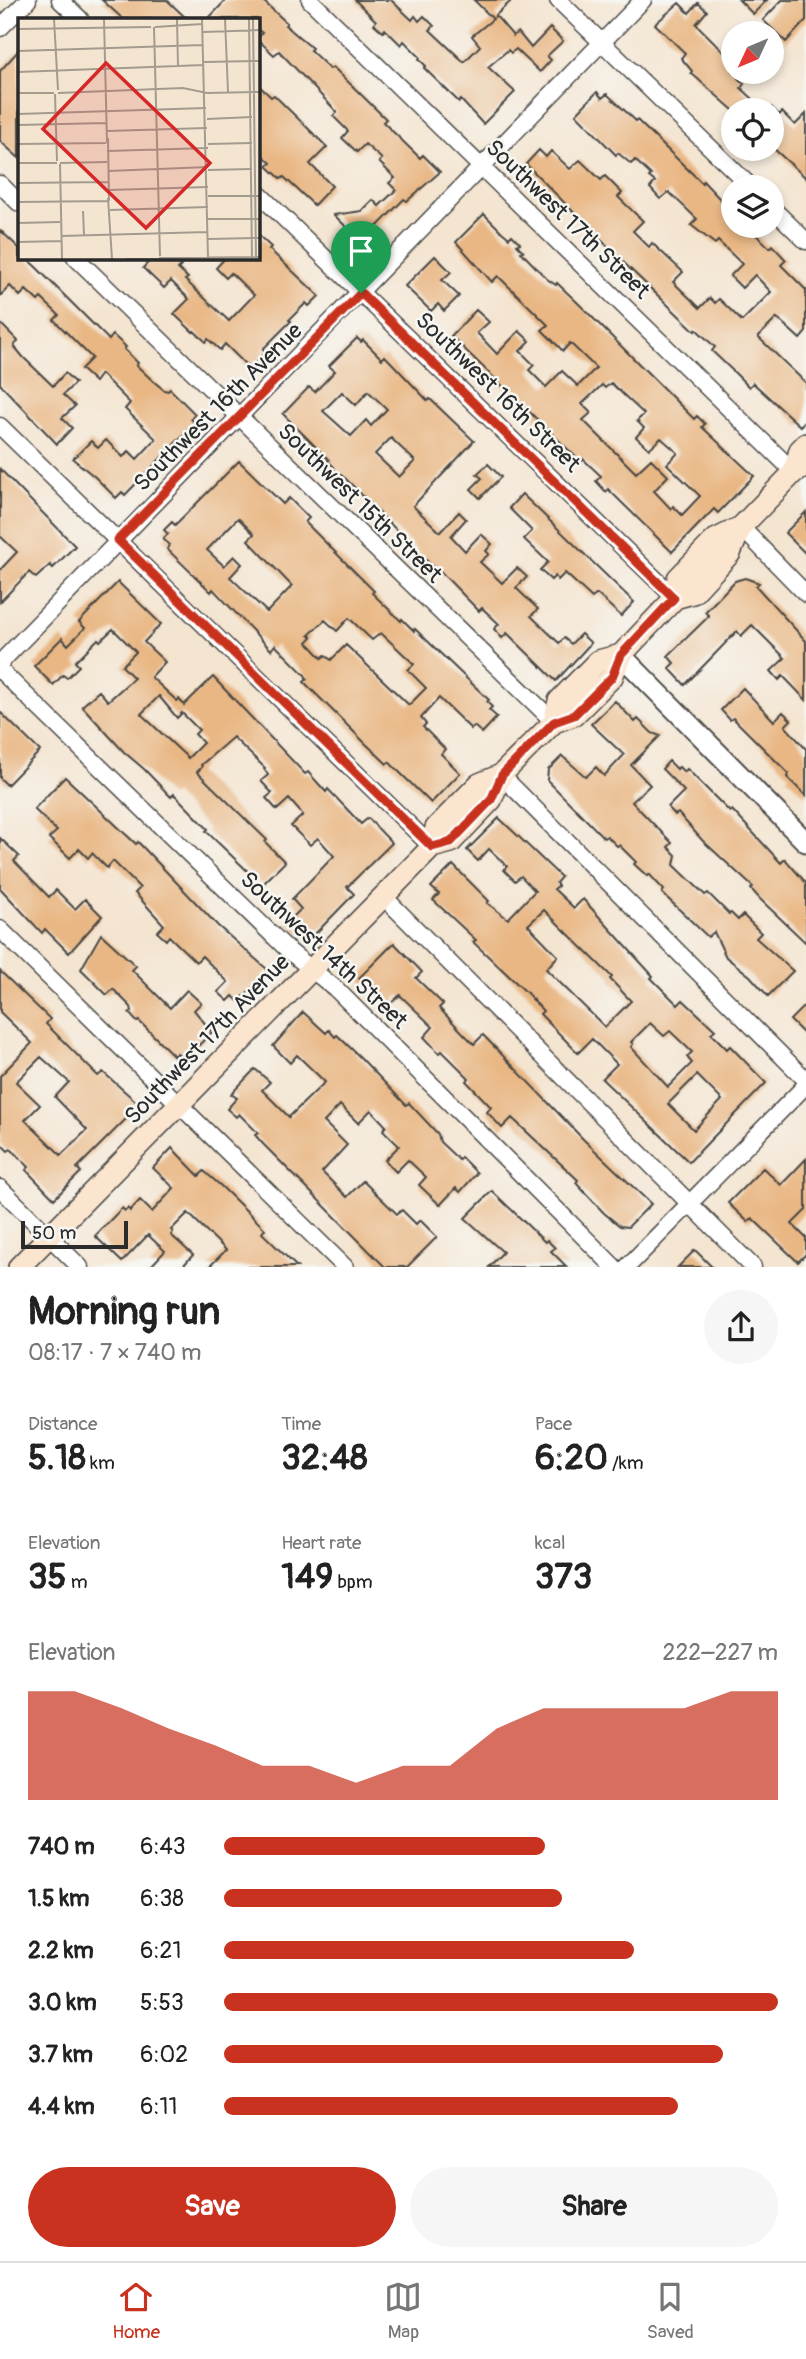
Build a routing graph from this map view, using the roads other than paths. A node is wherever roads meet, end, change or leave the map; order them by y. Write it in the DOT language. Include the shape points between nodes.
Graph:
graph roads {
  1 [pos="29,0"];
  2 [pos="60,0"];
  3 [pos="310,0"];
  4 [pos="558,0"];
  5 [pos="643,0"];
  6 [pos="79,18"];
  7 [pos="0,27"];
  8 [pos="602,43"];
  9 [pos="482,167"];
  10 [pos="739,175"];
  11 [pos="0,184"];
  12 [pos="259,194"];
  13 [pos="18,202"];
  14 [pos="784,220"];
  15 [pos="806,241"];
  16 [pos="77,259"];
  17 [pos="361,293"];
  18 [pos="240,417"];
  19 [pos="0,426"];
  20 [pos="806,444"];
  21 [pos="800,469"];
  22 [pos="741,527"];
  23 [pos="118,540"];
  24 [pos="806,594"];
  25 [pos="674,598"];
  26 [pos="621,655"];
  27 [pos="0,663"];
  28 [pos="0,670"];
  29 [pos="554,722"];
  30 [pos="502,775"];
  31 [pos="806,842"];
  32 [pos="432,847"];
  33 [pos="383,896"];
  34 [pos="0,929"];
  35 [pos="312,970"];
  36 [pos="806,1082"];
  37 [pos="179,1105"];
  38 [pos="0,1188"];
  39 [pos="690,1204"];
  40 [pos="50,1238"];
  41 [pos="19,1267"];
  42 [pos="80,1267"];
  43 [pos="345,1267"];
  44 [pos="614,1267"];
  45 [pos="627,1267"];
  46 [pos="753,1267"];
  1 -- 7 [label="street"];
  2 -- 6 [label="street"];
  3 -- 9 [label="street, Southwest 17th Street"];
  4 -- 8 [label="street"];
  5 -- 8 [label="street, Southwest 16th Avenue"];
  8 -- 9 [label="street, Southwest 16th Avenue"];
  8 -- 10 [label="street"];
  9 -- 17 [label="street, Southwest 16th Avenue"];
  9 -- 21 [label="street, Southwest 17th Street"];
  11 -- 13 [label="street"];
  12 -- 17 [label="street, Southwest 16th Street"];
  14 -- 15 [label="street"];
  16 -- 18 [label="street, Southwest 15th Street"];
  17 -- 18 [label="street, Southwest 16th Avenue"];
  17 -- 25 [label="street, Southwest 16th Street"];
  18 -- 23 [label="street, Southwest 16th Avenue"];
  18 -- 29 [label="street, Southwest 15th Street"];
  19 -- 23 [label="street"];
  20 -- 21 [label="main road, Southwest 17th Avenue" via="800,450"];
  21 -- 22 [label="main road, Southwest 17th Avenue"];
  22 -- 24 [label="street"];
  22 -- 25 [label="main road, Southwest 17th Avenue" via="730,554 693,593"];
  23 -- 27 [label="street, Southwest 16th Avenue"];
  23 -- 32 [label="street"];
  25 -- 26 [label="main road, Southwest 17th Avenue"];
  26 -- 29 [label="main road, Southwest 17th Avenue" via="612,677 574,715"];
  26 -- 31 [label="street"];
  28 -- 35 [label="street, Southwest 14th Street"];
  29 -- 30 [label="main road, Southwest 17th Avenue"];
  30 -- 32 [label="main road, Southwest 17th Avenue" via="491,800 451,842"];
  30 -- 36 [label="street"];
  32 -- 33 [label="main road, Southwest 17th Avenue"];
  33 -- 35 [label="main road, Southwest 17th Avenue"];
  33 -- 39 [label="street"];
  34 -- 37 [label="street"];
  35 -- 37 [label="main road, Southwest 17th Avenue"];
  35 -- 44 [label="street, Southwest 14th Street"];
  36 -- 39 [label="street"];
  37 -- 40 [label="main road, Southwest 17th Avenue"];
  37 -- 43 [label="street"];
  38 -- 40 [label="street"];
  39 -- 45 [label="street"];
  39 -- 46 [label="street"];
  40 -- 41 [label="main road, Southwest 17th Avenue"];
  40 -- 42 [label="street"];
}
